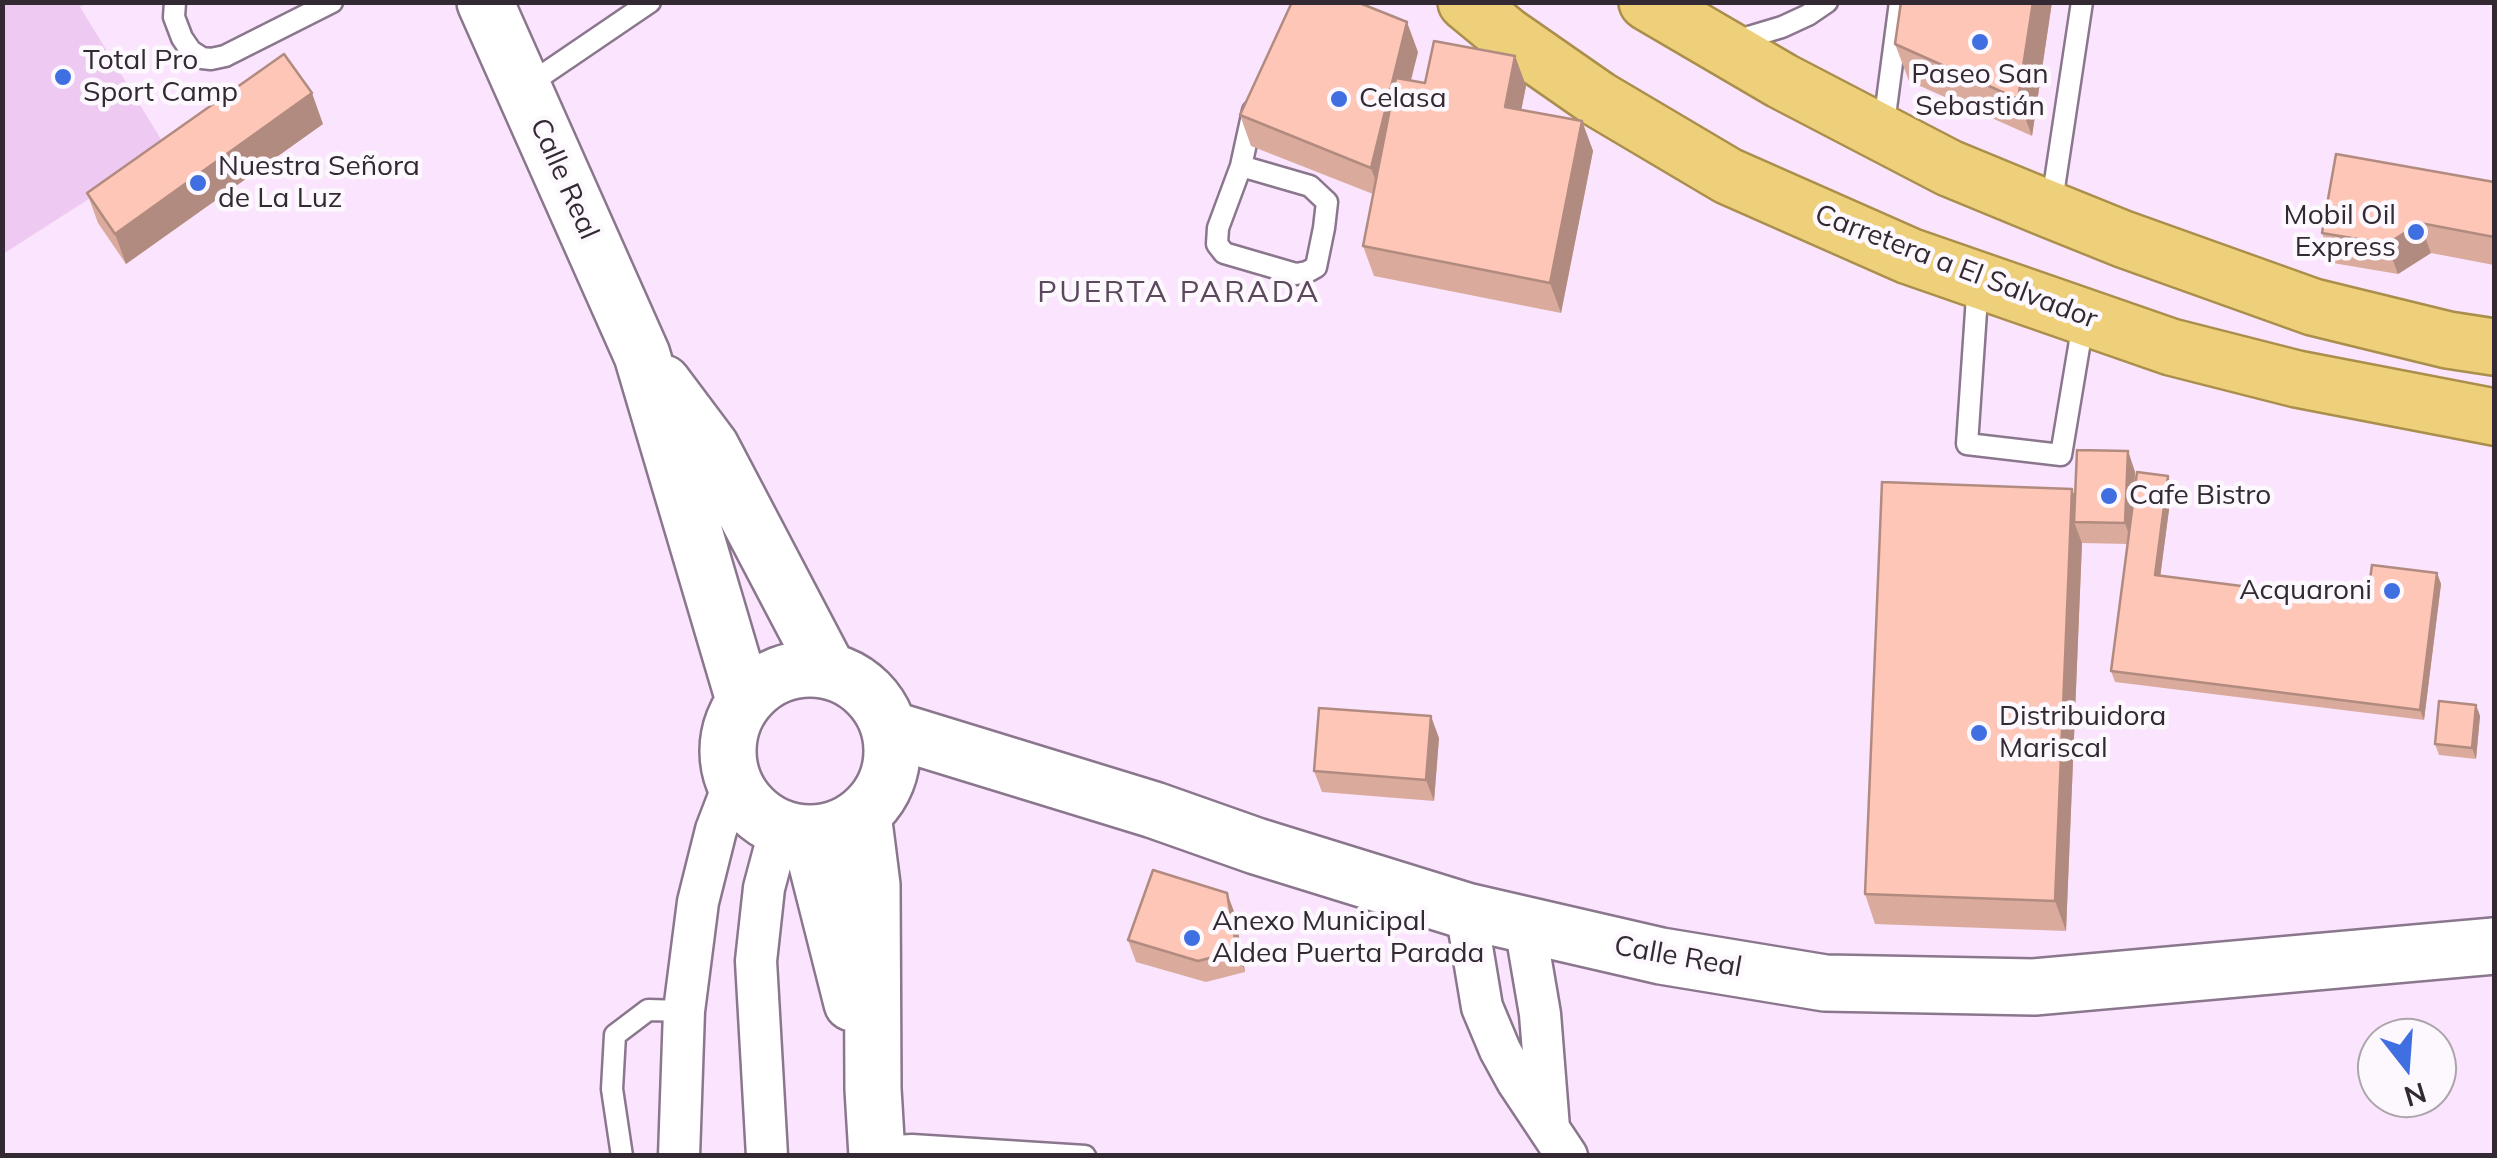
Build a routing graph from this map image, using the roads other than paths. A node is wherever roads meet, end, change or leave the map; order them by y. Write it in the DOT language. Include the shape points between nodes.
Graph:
graph roads {
  1 [pos="175,2"];
  2 [pos="332,2"];
  3 [pos="485,2"];
  4 [pos="650,2"];
  5 [pos="1466,2"];
  6 [pos="1647,2"];
  7 [pos="1826,2"];
  8 [pos="1900,2"];
  9 [pos="2082,2"];
  10 [pos="1721,45"];
  11 [pos="523,88"];
  12 [pos="1259,98"];
  13 [pos="1883,133"];
  14 [pos="1241,166"];
  15 [pos="2050,210"];
  16 [pos="1979,280"];
  17 [pos="2084,318"];
  18 [pos="2494,347"];
  19 [pos="642,355"];
  20 [pos="2494,417"];
  21 [pos="828,670"];
  22 [pos="744,700"];
  23 [pos="890,729"];
  24 [pos="1001,763"];
  25 [pos="734,783"];
  26 [pos="863,814"];
  27 [pos="794,831"];
  28 [pos="872,885"];
  29 [pos="1466,911"];
  30 [pos="1525,926"];
  31 [pos="2494,946"];
  32 [pos="684,1010"];
  33 [pos="873,1088"];
  34 [pos="1558,1142"];
  35 [pos="877,1151"];
  36 [pos="622,1156"];
  37 [pos="679,1156"];
  38 [pos="767,1156"];
  39 [pos="1085,1156"];
  1 -- 2 [label="lane" via="182,38 211,59"];
  3 -- 11 [label="main road, Calle Real"];
  4 -- 11 [label="lane"];
  5 -- 16 [label="highway, Carretera a El Salvador" via="1598,99 1728,176"];
  6 -- 10 [label="highway"];
  7 -- 10 [label="lane" via="1782,27"];
  8 -- 13 [label="lane"];
  9 -- 15 [label="lane"];
  10 -- 13 [label="highway"];
  11 -- 19 [label="main road, Calle Real"];
  12 -- 14 [label="lane"];
  13 -- 15 [label="highway"];
  14 -- 14 [label="lane" via="1217,244 1224,253 1296,274 1316,267 1326,202 1310,186"];
  15 -- 18 [label="highway" via="2313,307"];
  16 -- 17 [label="highway, Carretera a El Salvador"];
  16 -- 17 [label="lane" via="1967,444 2060,454"];
  17 -- 20 [label="highway, Carretera a El Salvador" via="2297,379"];
  19 -- 21 [label="main road, Calle Real" via="711,447"];
  19 -- 22 [label="main road, Calle Real"];
  21 -- 22 [label="main road" via="782,674"];
  21 -- 23 [label="main road" via="867,691"];
  22 -- 25 [label="main road" via="728,740"];
  23 -- 24 [label="main road, Calle Real"];
  23 -- 26 [label="main road" via="889,775"];
  24 -- 28 [label="main road" via="927,772 894,816"];
  24 -- 29 [label="main road, Calle Real"];
  25 -- 27 [label="main road" via="766,821"];
  25 -- 32 [label="street" via="698,902"];
  26 -- 27 [label="main road" via="838,828"];
  26 -- 28 [label="main road"];
  27 -- 33 [label="main road"];
  27 -- 38 [label="street" via="764,888 756,961"];
  28 -- 33 [label="main road"];
  29 -- 30 [label="main road, Calle Real"];
  29 -- 34 [label="street" via="1482,1007 1517,1082"];
  30 -- 31 [label="main road, Calle Real" via="1825,983 2016,987"];
  30 -- 34 [label="street"];
  32 -- 36 [label="lane" via="648,1010 615,1036 612,1089"];
  32 -- 37 [label="street"];
  33 -- 35 [label="main road"];
  35 -- 39 [label="lane" via="912,1146"];
}
